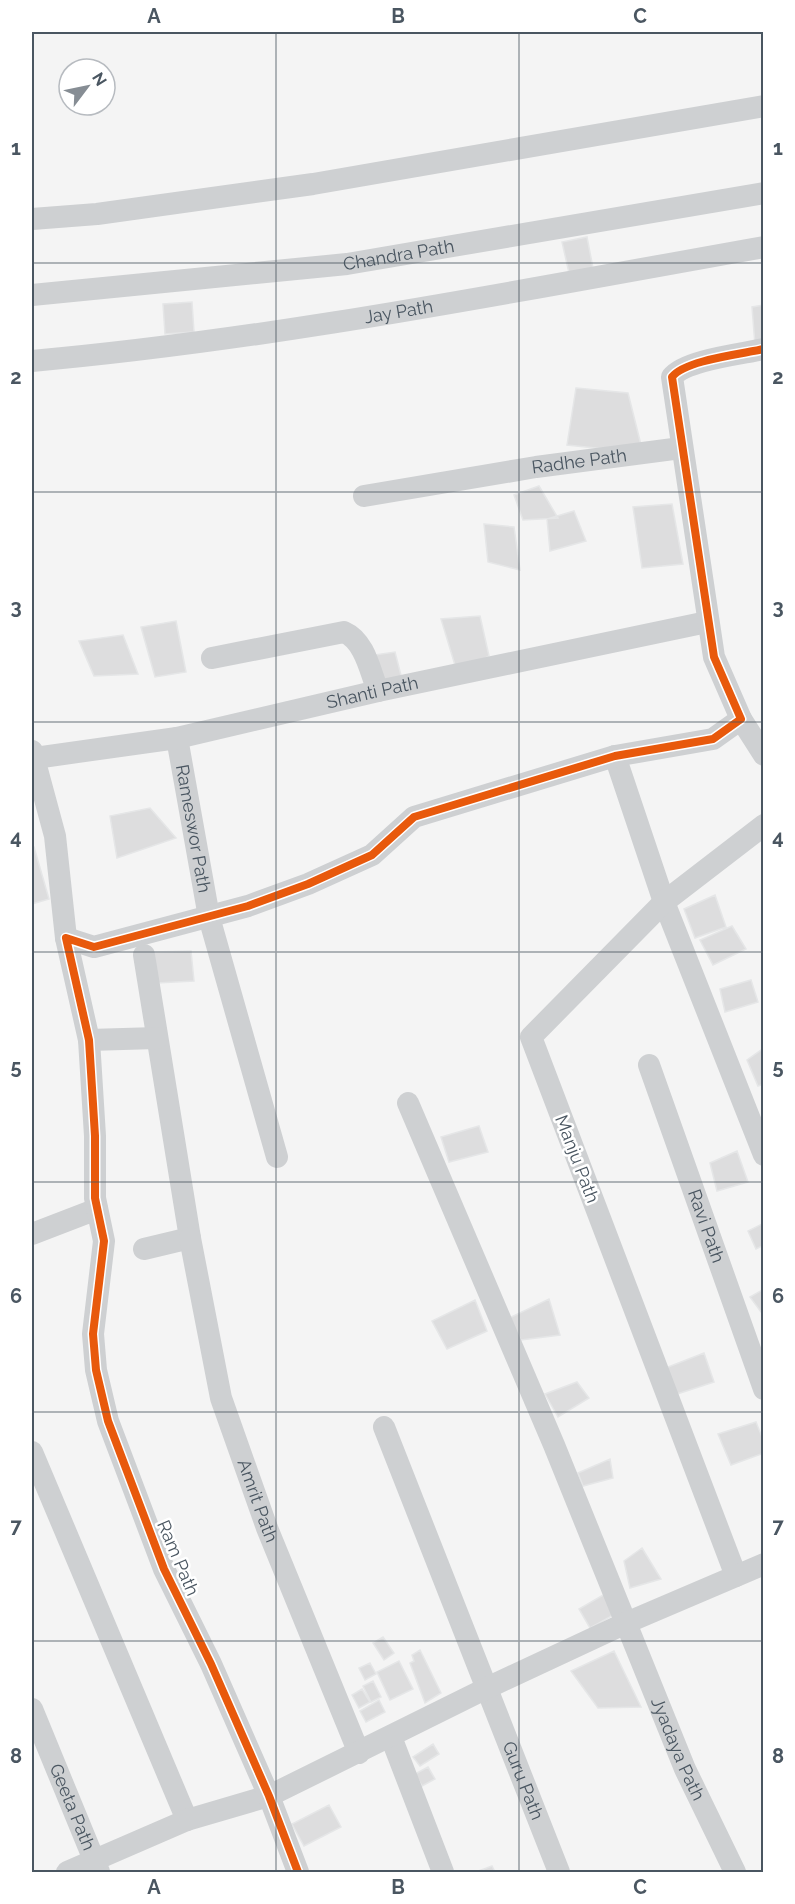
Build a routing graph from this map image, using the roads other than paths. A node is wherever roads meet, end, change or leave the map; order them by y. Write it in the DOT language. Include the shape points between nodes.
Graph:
graph roads {
  1 [pos="764,106"];
  2 [pos="764,193"];
  3 [pos="32,219"];
  4 [pos="764,247"];
  5 [pos="32,295"];
  6 [pos="764,350"];
  7 [pos="32,361"];
  8 [pos="681,448"];
  9 [pos="363,496"];
  10 [pos="707,622"];
  11 [pos="212,658"];
  12 [pos="378,691"];
  13 [pos="741,719"];
  14 [pos="177,738"];
  15 [pos="33,754"];
  16 [pos="764,755"];
  17 [pos="615,756"];
  18 [pos="764,825"];
  19 [pos="664,902"];
  20 [pos="209,917"];
  21 [pos="66,938"];
  22 [pos="144,955"];
  23 [pos="157,1038"];
  24 [pos="89,1040"];
  25 [pos="650,1065"];
  26 [pos="408,1103"];
  27 [pos="764,1155"];
  28 [pos="277,1157"];
  29 [pos="97,1209"];
  30 [pos="32,1234"];
  31 [pos="190,1238"];
  32 [pos="144,1249"];
  33 [pos="764,1389"];
  34 [pos="384,1426"];
  35 [pos="32,1452"];
  36 [pos="764,1564"];
  37 [pos="736,1576"];
  38 [pos="626,1623"];
  39 [pos="489,1687"];
  40 [pos="32,1709"];
  41 [pos="391,1737"];
  42 [pos="359,1753"];
  43 [pos="269,1796"];
  44 [pos="187,1820"];
  45 [pos="97,1867"];
  46 [pos="67,1872"];
  47 [pos="298,1872"];
  48 [pos="442,1872"];
  49 [pos="560,1872"];
  50 [pos="735,1872"];
  1 -- 3 [label="street" via="313,184 97,214"];
  2 -- 5 [label="street, Chandra Path" via="347,264"];
  4 -- 7 [label="street, Jay Path" via="382,315"];
  6 -- 8 [label="street" via="677,371 672,377"];
  8 -- 9 [label="street, Radhe Path"];
  8 -- 10 [label="street"];
  10 -- 12 [label="street, Shanti Path"];
  10 -- 13 [label="street" via="714,657"];
  11 -- 12 [label="street" via="344,632 359,643"];
  12 -- 14 [label="street, Shanti Path"];
  13 -- 16 [label="street"];
  13 -- 17 [label="street" via="713,739"];
  14 -- 15 [label="street, Shanti Path"];
  14 -- 20 [label="street, Rameswor Path"];
  15 -- 21 [label="street, Ram Path" via="55,836"];
  17 -- 19 [label="street"];
  17 -- 20 [label="street" via="414,817 372,855 308,884"];
  18 -- 19 [label="street, Manju Path"];
  19 -- 27 [label="street"];
  19 -- 37 [label="street, Manju Path" via="531,1037"];
  20 -- 21 [label="street" via="94,947"];
  20 -- 28 [label="street, Rameswor Path"];
  21 -- 24 [label="street, Ram Path"];
  22 -- 23 [label="street, Amrit Path"];
  23 -- 24 [label="street"];
  23 -- 31 [label="street, Amrit Path"];
  24 -- 29 [label="street, Ram Path"];
  25 -- 33 [label="street, Ravi Path"];
  26 -- 38 [label="street, Jyadaya Path" via="555,1445"];
  29 -- 30 [label="street"];
  29 -- 43 [label="street, Ram Path" via="104,1241 93,1334 96,1370 108,1421 164,1569"];
  31 -- 32 [label="street"];
  31 -- 42 [label="street, Amrit Path" via="221,1398 267,1528"];
  34 -- 39 [label="street, Guru Path"];
  35 -- 44 [label="street"];
  36 -- 37 [label="street"];
  37 -- 38 [label="street"];
  38 -- 39 [label="street"];
  38 -- 50 [label="street, Jyadaya Path" via="685,1770"];
  39 -- 41 [label="street"];
  39 -- 49 [label="street, Guru Path"];
  40 -- 45 [label="street, Geeta Path"];
  41 -- 42 [label="street"];
  41 -- 48 [label="street"];
  42 -- 43 [label="street"];
  43 -- 44 [label="street"];
  43 -- 47 [label="street, Ram Path"];
  44 -- 45 [label="street"];
  45 -- 46 [label="street"];
}
